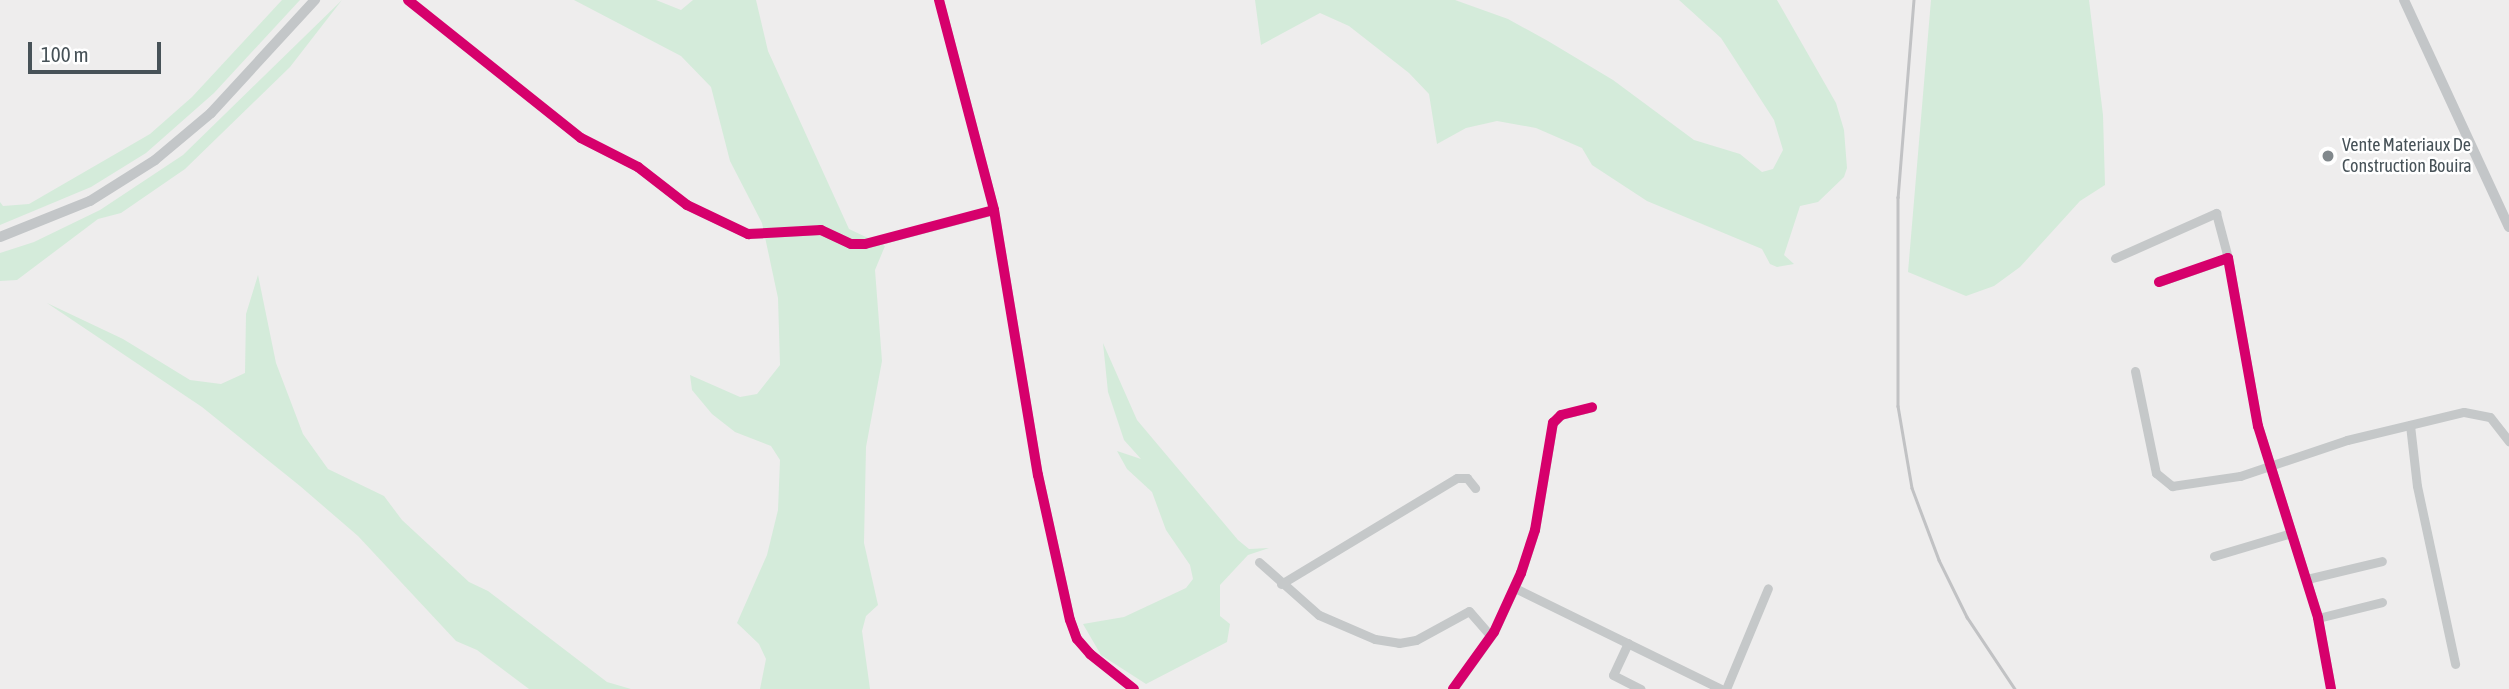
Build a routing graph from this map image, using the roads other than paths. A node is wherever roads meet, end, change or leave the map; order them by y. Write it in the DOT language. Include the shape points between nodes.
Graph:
graph roads {
  1 [pos="315,0"];
  2 [pos="408,0"];
  3 [pos="939,0"];
  4 [pos="2404,0"];
  5 [pos="994,210"];
  6 [pos="2509,227"];
  7 [pos="0,237"];
  8 [pos="2115,258"];
  9 [pos="2228,258"];
  10 [pos="2160,282"];
  11 [pos="2135,370"];
  12 [pos="1592,407"];
  13 [pos="2410,425"];
  14 [pos="2509,440"];
  15 [pos="2270,468"];
  16 [pos="1475,488"];
  17 [pos="2291,533"];
  18 [pos="2214,556"];
  19 [pos="2382,561"];
  20 [pos="1259,562"];
  21 [pos="2306,579"];
  22 [pos="1281,584"];
  23 [pos="1515,588"];
  24 [pos="1768,588"];
  25 [pos="2382,602"];
  26 [pos="2318,618"];
  27 [pos="1491,636"];
  28 [pos="1628,643"];
  29 [pos="2455,664"];
  30 [pos="1129,687"];
  31 [pos="1453,689"];
  32 [pos="1641,689"];
  33 [pos="1721,689"];
  34 [pos="1726,689"];
  35 [pos="2331,689"];
  1 -- 7 [label="main road" via="211,113 155,160 90,201"];
  2 -- 5 [label="street" via="581,138 638,167 687,205 748,234 821,230 851,244 865,244"];
  3 -- 5 [label="street"];
  4 -- 6 [label="main road"];
  5 -- 30 [label="street" via="1038,475 1070,620 1077,639"];
  8 -- 9 [label="street" via="2216,214"];
  9 -- 10 [label="street"];
  9 -- 15 [label="street" via="2255,412"];
  11 -- 15 [label="street" via="2156,473 2164,482 2182,487"];
  12 -- 23 [label="street" via="1561,415 1553,423 1535,530"];
  13 -- 14 [label="street" via="2476,411 2490,416"];
  13 -- 15 [label="street" via="2347,440"];
  13 -- 29 [label="street" via="2417,486"];
  15 -- 17 [label="street"];
  16 -- 22 [label="street" via="1467,478 1457,478"];
  17 -- 18 [label="street"];
  17 -- 21 [label="street"];
  19 -- 21 [label="street"];
  20 -- 22 [label="street"];
  21 -- 26 [label="street"];
  22 -- 27 [label="street" via="1319,615 1375,639 1416,640 1469,611"];
  23 -- 27 [label="street"];
  23 -- 28 [label="street"];
  24 -- 34 [label="street"];
  25 -- 26 [label="street"];
  26 -- 35 [label="street"];
  27 -- 31 [label="street"];
  28 -- 32 [label="street" via="1613,675"];
  28 -- 33 [label="street"];
}
